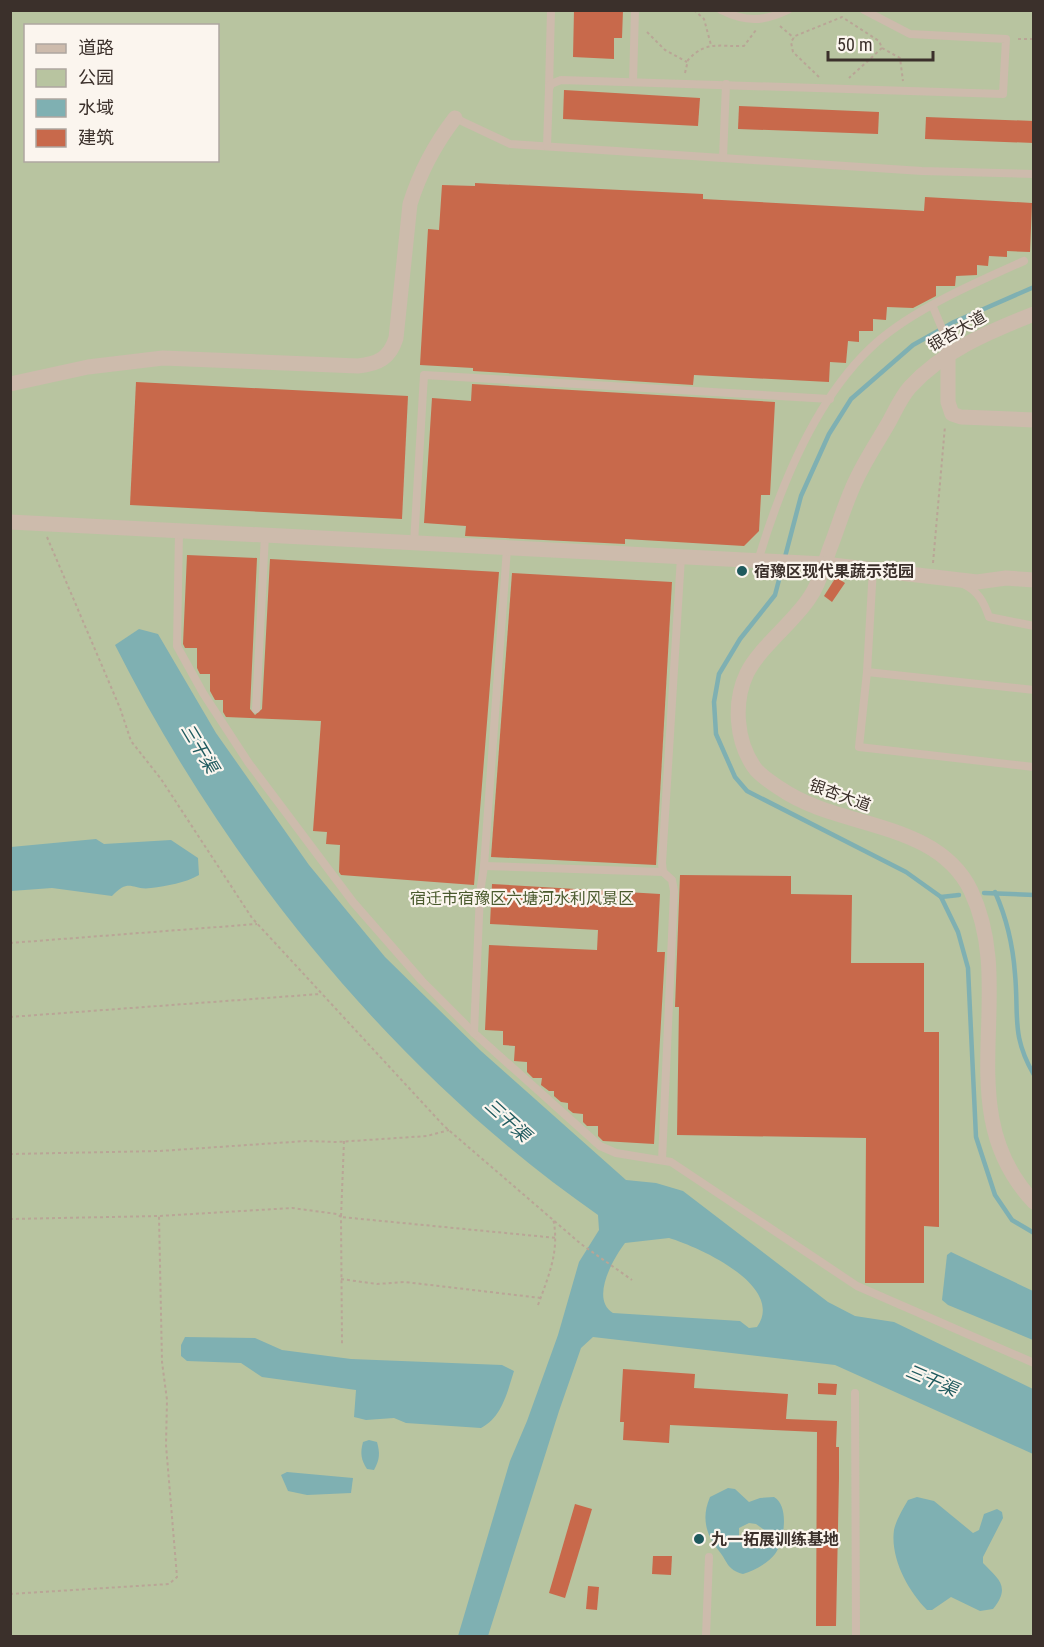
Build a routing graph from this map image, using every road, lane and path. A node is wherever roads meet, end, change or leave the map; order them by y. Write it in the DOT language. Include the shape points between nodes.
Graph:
graph roads {
  1 [pos="551,10"];
  2 [pos="635,10"];
  3 [pos="694,10"];
  4 [pos="721,10"];
  5 [pos="788,10"];
  6 [pos="864,10"];
  7 [pos="765,18"];
  8 [pos="635,20"];
  9 [pos="794,38"];
  10 [pos="1006,39"];
  11 [pos="1034,39"];
  12 [pos="711,45"];
  13 [pos="882,48"];
  14 [pos="687,62"];
  15 [pos="633,82"];
  16 [pos="685,83"];
  17 [pos="726,84"];
  18 [pos="549,89"];
  19 [pos="825,89"];
  20 [pos="836,89"];
  21 [pos="903,92"];
  22 [pos="455,118"];
  23 [pos="547,146"];
  24 [pos="723,158"];
  25 [pos="1034,174"];
  26 [pos="1024,261"];
  27 [pos="933,307"];
  28 [pos="1034,314"];
  29 [pos="948,353"];
  30 [pos="10,384"];
  31 [pos="830,399"];
  32 [pos="1034,420"];
  33 [pos="945,425"];
  34 [pos="10,522"];
  35 [pos="41,524"];
  36 [pos="179,531"];
  37 [pos="265,535"];
  38 [pos="414,543"];
  39 [pos="507,548"];
  40 [pos="681,557"];
  41 [pos="765,561"];
  42 [pos="820,564"];
  43 [pos="873,568"];
  44 [pos="938,576"];
  45 [pos="1034,580"];
  46 [pos="1034,626"];
  47 [pos="867,672"];
  48 [pos="1034,690"];
  49 [pos="256,709"];
  50 [pos="1034,767"];
  51 [pos="484,866"];
  52 [pos="663,872"];
  53 [pos="257,924"];
  54 [pos="10,943"];
  55 [pos="320,994"];
  56 [pos="10,1017"];
  57 [pos="474,1033"];
  58 [pos="449,1130"];
  59 [pos="344,1142"];
  60 [pos="10,1154"];
  61 [pos="662,1160"];
  62 [pos="1034,1202"];
  63 [pos="159,1216"];
  64 [pos="341,1217"];
  65 [pos="553,1218"];
  66 [pos="10,1219"];
  67 [pos="557,1238"];
  68 [pos="341,1280"];
  69 [pos="632,1280"];
  70 [pos="541,1298"];
  71 [pos="538,1305"];
  72 [pos="342,1344"];
  73 [pos="1034,1363"];
  74 [pos="855,1393"];
  75 [pos="709,1557"];
  76 [pos="10,1594"];
  77 [pos="706,1636"];
  78 [pos="856,1636"];
  1 -- 18 [label="lane"];
  2 -- 8 [label="lane"];
  3 -- 12 [label="path" via="704,19"];
  4 -- 7 [label="lane" via="741,20"];
  5 -- 7 [label="lane"];
  6 -- 10 [label="lane" via="910,34"];
  7 -- 9 [label="path"];
  7 -- 12 [label="path" via="744,46"];
  8 -- 14 [label="path" via="644,25 652,40"];
  8 -- 15 [label="lane"];
  9 -- 13 [label="path" via="842,16 879,40"];
  9 -- 19 [label="path" via="793,52 816,73"];
  10 -- 11 [label="path"];
  10 -- 21 [label="lane" via="1003,94"];
  12 -- 14 [label="path" via="694,53"];
  13 -- 20 [label="path"];
  13 -- 21 [label="path" via="903,64"];
  14 -- 16 [label="path"];
  15 -- 16 [label="lane"];
  15 -- 18 [label="lane" via="561,80"];
  16 -- 17 [label="lane"];
  17 -- 19 [label="lane"];
  17 -- 24 [label="lane"];
  18 -- 23 [label="lane"];
  19 -- 20 [label="lane"];
  20 -- 21 [label="lane"];
  22 -- 23 [label="lane" via="510,144"];
  22 -- 30 [label="street" via="440,139 410,204 393,348 375,364 141,360"];
  23 -- 24 [label="lane"];
  24 -- 25 [label="lane"];
  26 -- 27 [label="lane"];
  27 -- 29 [label="lane" via="945,334"];
  27 -- 31 [label="lane" via="878,341 846,374"];
  28 -- 29 [label="street, 银杏大道"];
  29 -- 32 [label="street" via="948,402 952,414"];
  29 -- 42 [label="street, 银杏大道" via="908,389 857,478"];
  31 -- 38 [label="lane" via="424,375"];
  31 -- 41 [label="lane" via="784,487"];
  33 -- 44 [label="path"];
  34 -- 35 [label="street"];
  35 -- 36 [label="street"];
  35 -- 53 [label="path" via="131,741"];
  36 -- 37 [label="street"];
  36 -- 57 [label="lane" via="177,646 203,693 284,814 353,902"];
  37 -- 38 [label="street"];
  37 -- 49 [label="lane"];
  38 -- 39 [label="street"];
  39 -- 40 [label="street"];
  39 -- 51 [label="lane"];
  40 -- 41 [label="street"];
  40 -- 52 [label="lane"];
  41 -- 42 [label="street"];
  42 -- 43 [label="street"];
  42 -- 62 [label="street, 银杏大道" via="812,596 747,673 738,708 742,742 755,769 789,795 920,841 954,865 971,891 984,935 989,988 990,1116 999,1152"];
  43 -- 44 [label="street"];
  43 -- 47 [label="lane"];
  44 -- 45 [label="street" via="977,582"];
  44 -- 46 [label="lane" via="972,588 989,617"];
  47 -- 48 [label="lane"];
  47 -- 50 [label="lane" via="859,747"];
  51 -- 52 [label="lane"];
  51 -- 57 [label="lane"];
  52 -- 61 [label="lane" via="672,880 674,891"];
  53 -- 54 [label="path"];
  53 -- 55 [label="path"];
  55 -- 56 [label="path"];
  55 -- 58 [label="path"];
  57 -- 61 [label="lane" via="600,1146"];
  58 -- 59 [label="path" via="428,1136"];
  58 -- 65 [label="path"];
  59 -- 60 [label="path"];
  59 -- 64 [label="path"];
  61 -- 73 [label="lane" via="671,1162 857,1286"];
  63 -- 64 [label="path" via="292,1208"];
  63 -- 66 [label="path"];
  63 -- 76 [label="path" via="166,1444 177,1577 169,1584"];
  64 -- 67 [label="path"];
  64 -- 68 [label="path"];
  65 -- 67 [label="path"];
  65 -- 69 [label="path" via="581,1244"];
  67 -- 70 [label="path" via="556,1256"];
  68 -- 70 [label="path" via="405,1282"];
  68 -- 72 [label="path"];
  70 -- 71 [label="path"];
  74 -- 78 [label="lane"];
  75 -- 77 [label="lane"];
}
